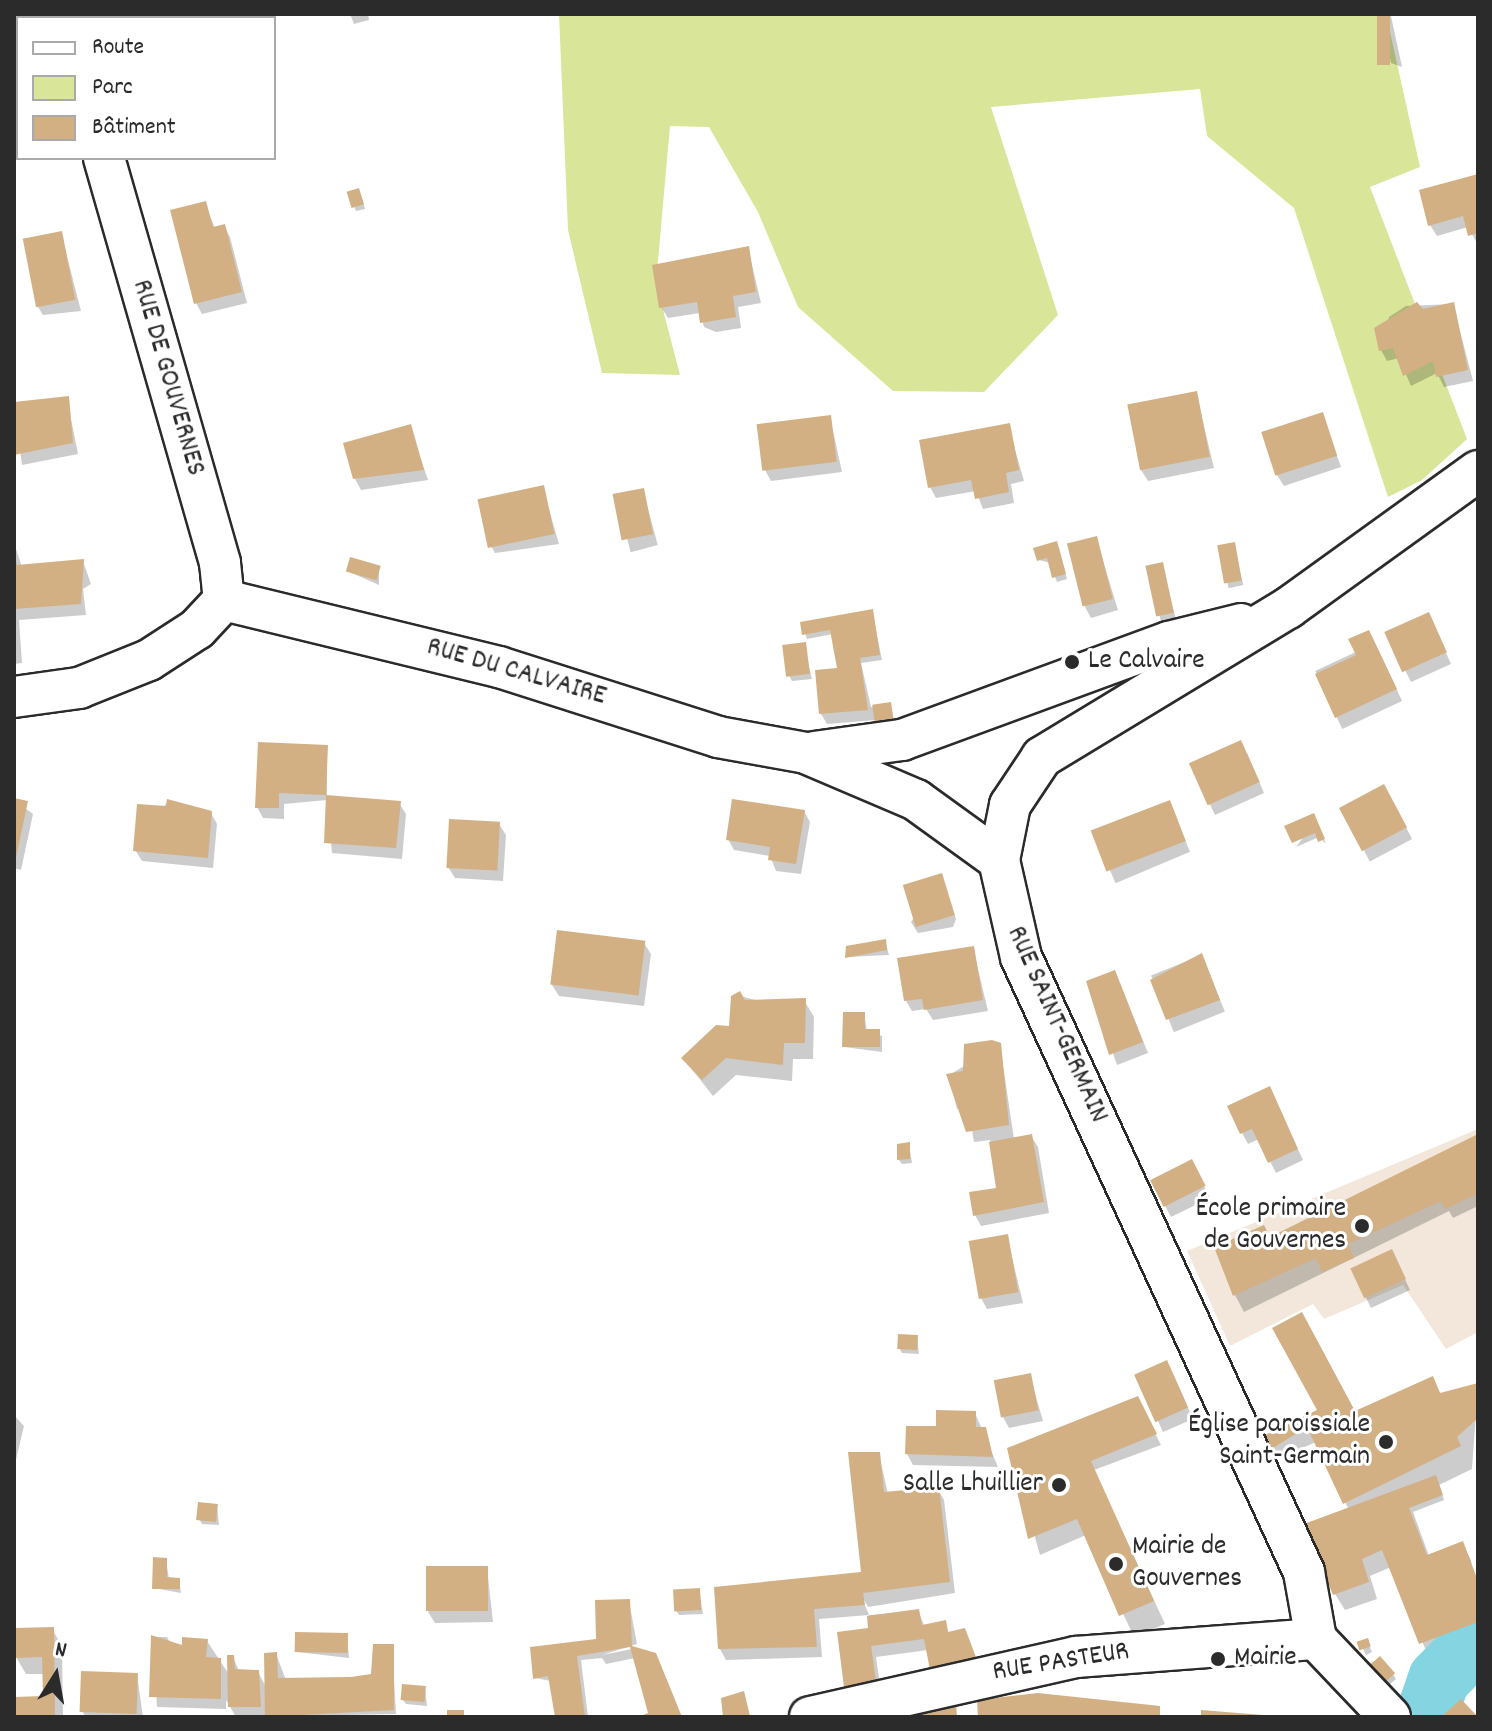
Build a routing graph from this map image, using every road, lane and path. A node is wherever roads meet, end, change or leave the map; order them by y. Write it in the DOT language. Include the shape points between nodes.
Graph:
graph roads {
  1 [pos="105,160"];
  2 [pos="1478,471"];
  3 [pos="224,600"];
  4 [pos="1259,620"];
  5 [pos="14,697"];
  6 [pos="806,753"];
  7 [pos="999,860"];
  8 [pos="1316,1639"];
  9 [pos="1386,1712"];
  10 [pos="810,1717"];
  1 -- 3 [label="street, RUE DE GOUVERNES" via="220,563"];
  2 -- 4 [label="street, RUE SAINT-GERMAIN" via="1288,608"];
  3 -- 5 [label="street" via="197,629 149,660 79,688"];
  3 -- 6 [label="street, RUE DU CALVAIRE" via="499,667 718,737"];
  4 -- 6 [label="street, RUE DU CALVAIRE" via="1181,638 902,740"];
  4 -- 7 [label="street, RUE SAINT-GERMAIN" via="1042,757 1010,805"];
  6 -- 7 [label="street, RUE DU CALVAIRE" via="916,800"];
  7 -- 8 [label="street, RUE SAINT-GERMAIN" via="1021,957 1304,1572"];
  8 -- 9 [label="street"];
  8 -- 10 [label="street, RUE PASTEUR" via="1076,1657"];
}
